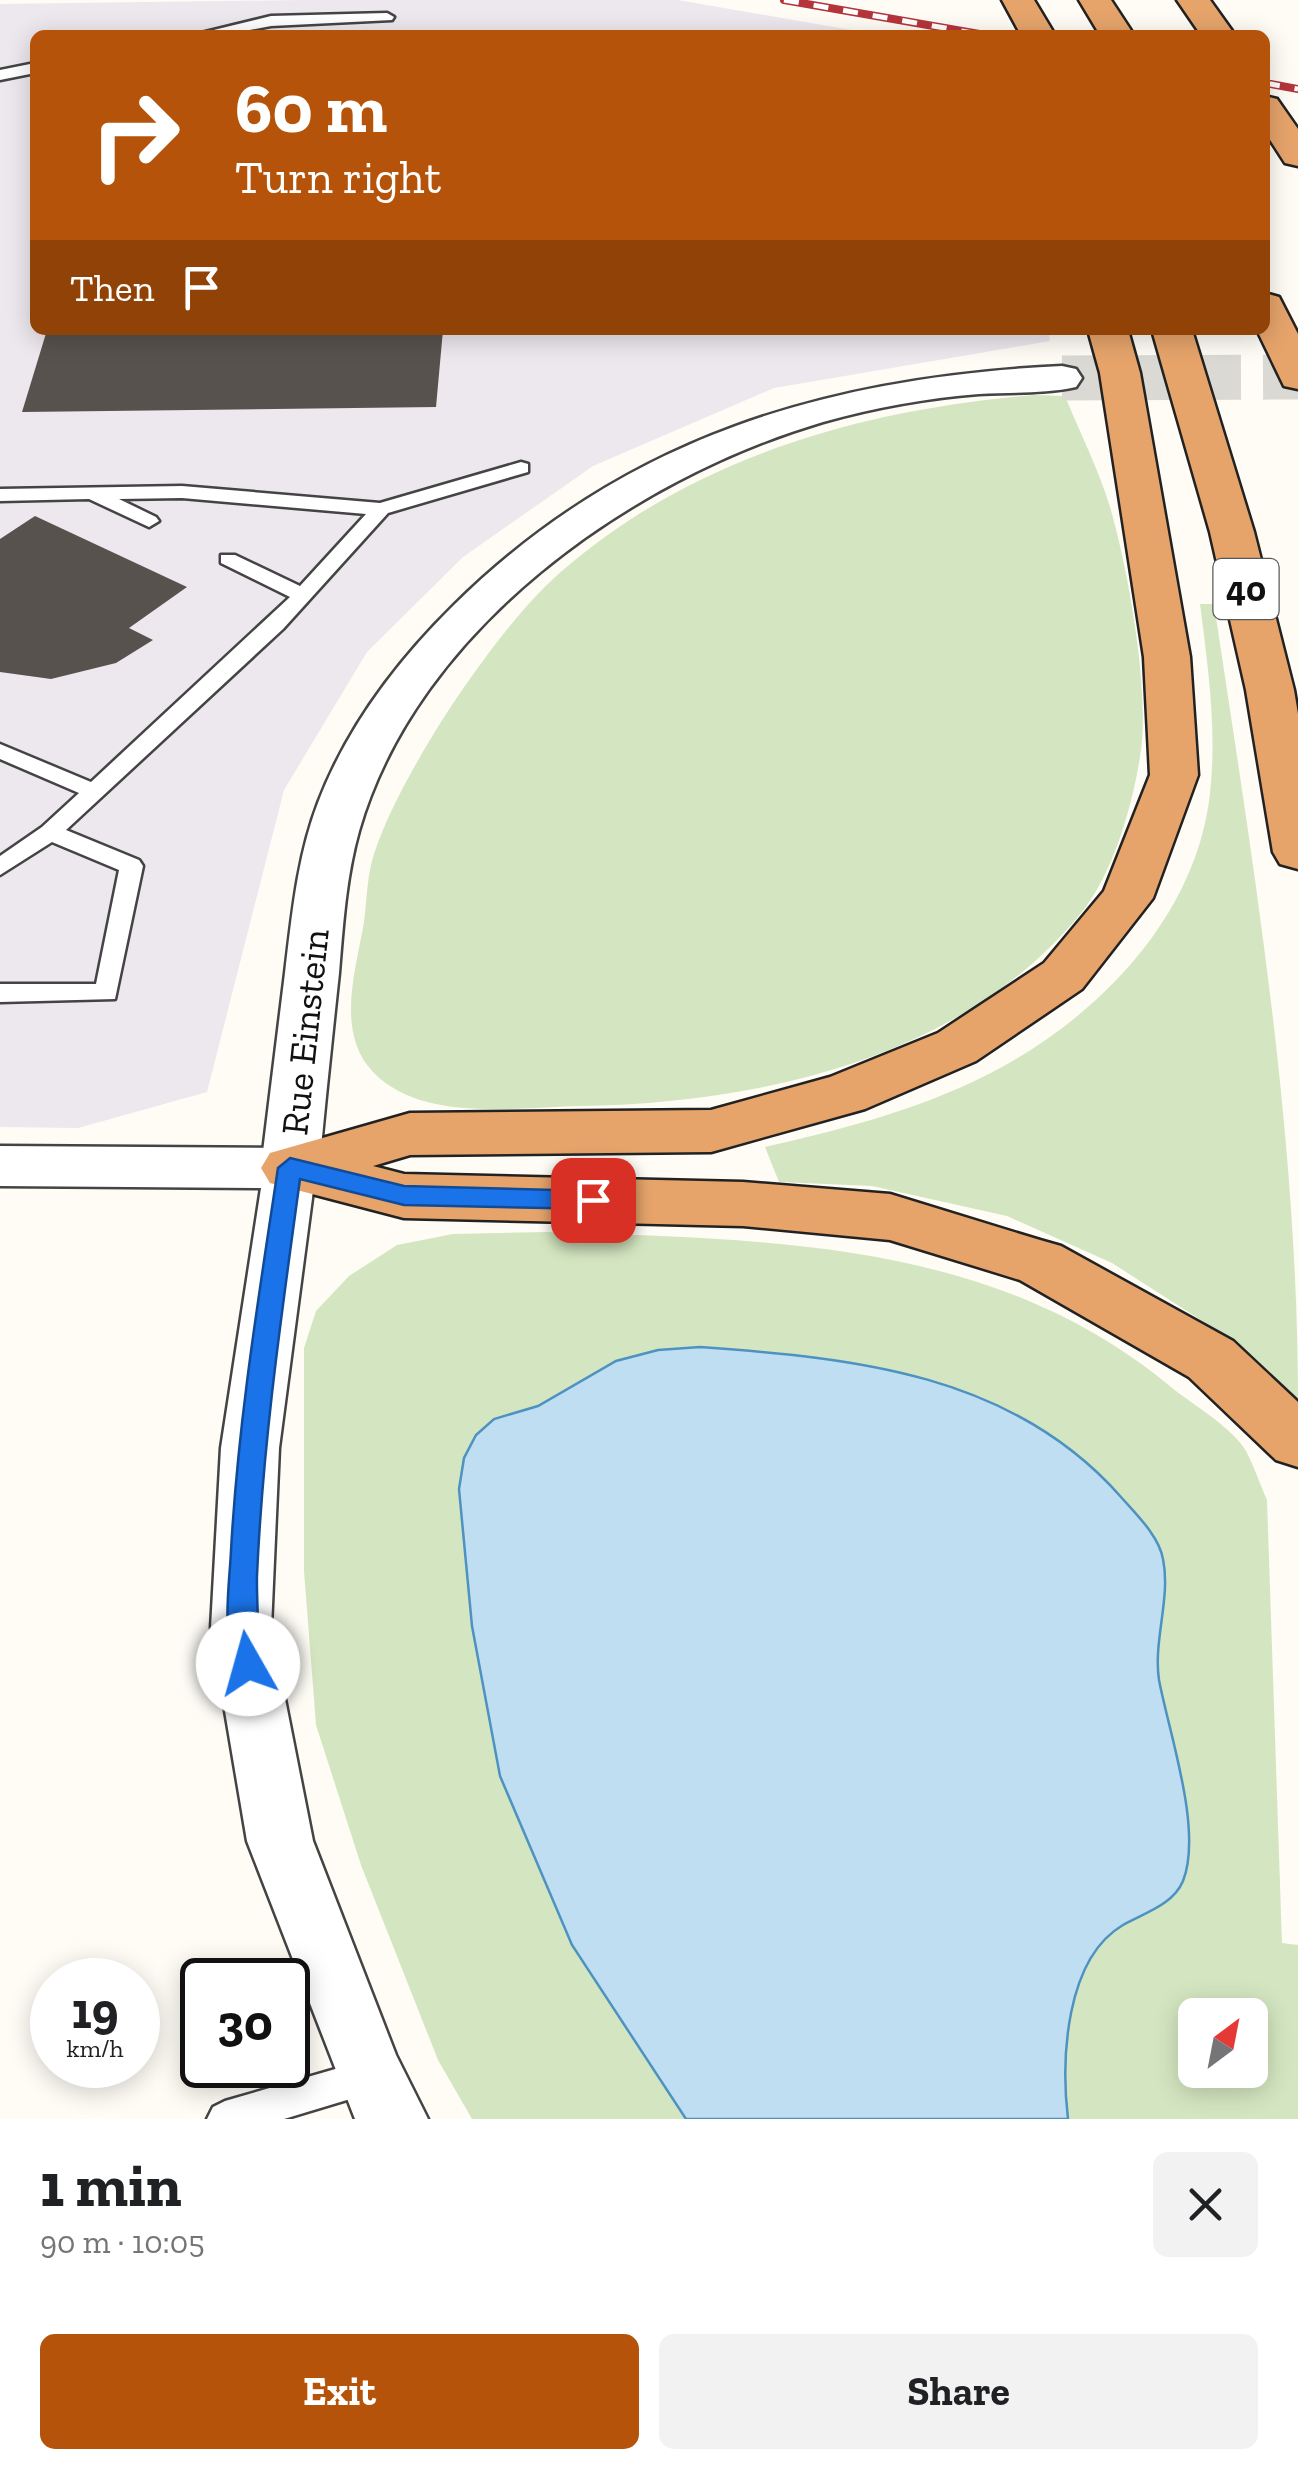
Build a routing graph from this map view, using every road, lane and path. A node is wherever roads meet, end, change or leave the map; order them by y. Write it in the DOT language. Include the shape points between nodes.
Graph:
graph roads {
  1 [pos="994,0"];
  2 [pos="1018,0"];
  3 [pos="1095,0"];
  4 [pos="388,17"];
  5 [pos="226,30"];
  6 [pos="1008,30"];
  7 [pos="1035,30"];
  8 [pos="1114,30"];
  9 [pos="30,69"];
  10 [pos="0,74"];
  11 [pos="1270,114"];
  12 [pos="1298,155"];
  13 [pos="1270,316"];
  14 [pos="1109,335"];
  15 [pos="1173,335"];
  16 [pos="1298,377"];
  17 [pos="1062,378"];
  18 [pos="521,468"];
  19 [pos="90,493"];
  20 [pos="0,495"];
  21 [pos="381,510"];
  22 [pos="149,521"];
  23 [pos="228,559"];
  24 [pos="302,595"];
  25 [pos="0,752"];
  26 [pos="93,791"];
  27 [pos="50,832"];
  28 [pos="1298,852"];
  29 [pos="0,867"];
  30 [pos="0,993"];
  31 [pos="0,1166"];
  32 [pos="290,1168"];
  33 [pos="1298,1441"];
  34 [pos="382,2097"];
  35 [pos="225,2119"];
  1 -- 6 [label="highway"];
  2 -- 7 [label="highway"];
  3 -- 8 [label="highway"];
  4 -- 5 [label="lane" via="271,21"];
  9 -- 10 [label="lane"];
  11 -- 12 [label="highway"];
  13 -- 16 [label="highway"];
  14 -- 32 [label="highway" via="1167,657 1174,776 1126,898 1063,976 958,1047 845,1094 711,1131 410,1134"];
  15 -- 28 [label="highway, 40" via="1245,584"];
  17 -- 32 [label="street, Rue Einstein" via="949,385 842,404 738,436 572,521 488,594 420,669 374,736 334,830"];
  18 -- 21 [label="lane"];
  19 -- 20 [label="lane"];
  19 -- 21 [label="lane" via="182,492"];
  19 -- 22 [label="lane"];
  21 -- 24 [label="lane"];
  23 -- 24 [label="lane"];
  24 -- 26 [label="lane"];
  25 -- 26 [label="lane"];
  26 -- 27 [label="lane"];
  27 -- 29 [label="lane"];
  27 -- 30 [label="lane" via="131,866 106,993"];
  31 -- 32 [label="street"];
  32 -- 33 [label="highway" via="404,1196 744,1204 890,1217 1040,1263 1211,1359"];
  32 -- 34 [label="street, Rue Einstein" via="250,1448 241,1628 280,1842"];
  34 -- 35 [label="lane"];
}
